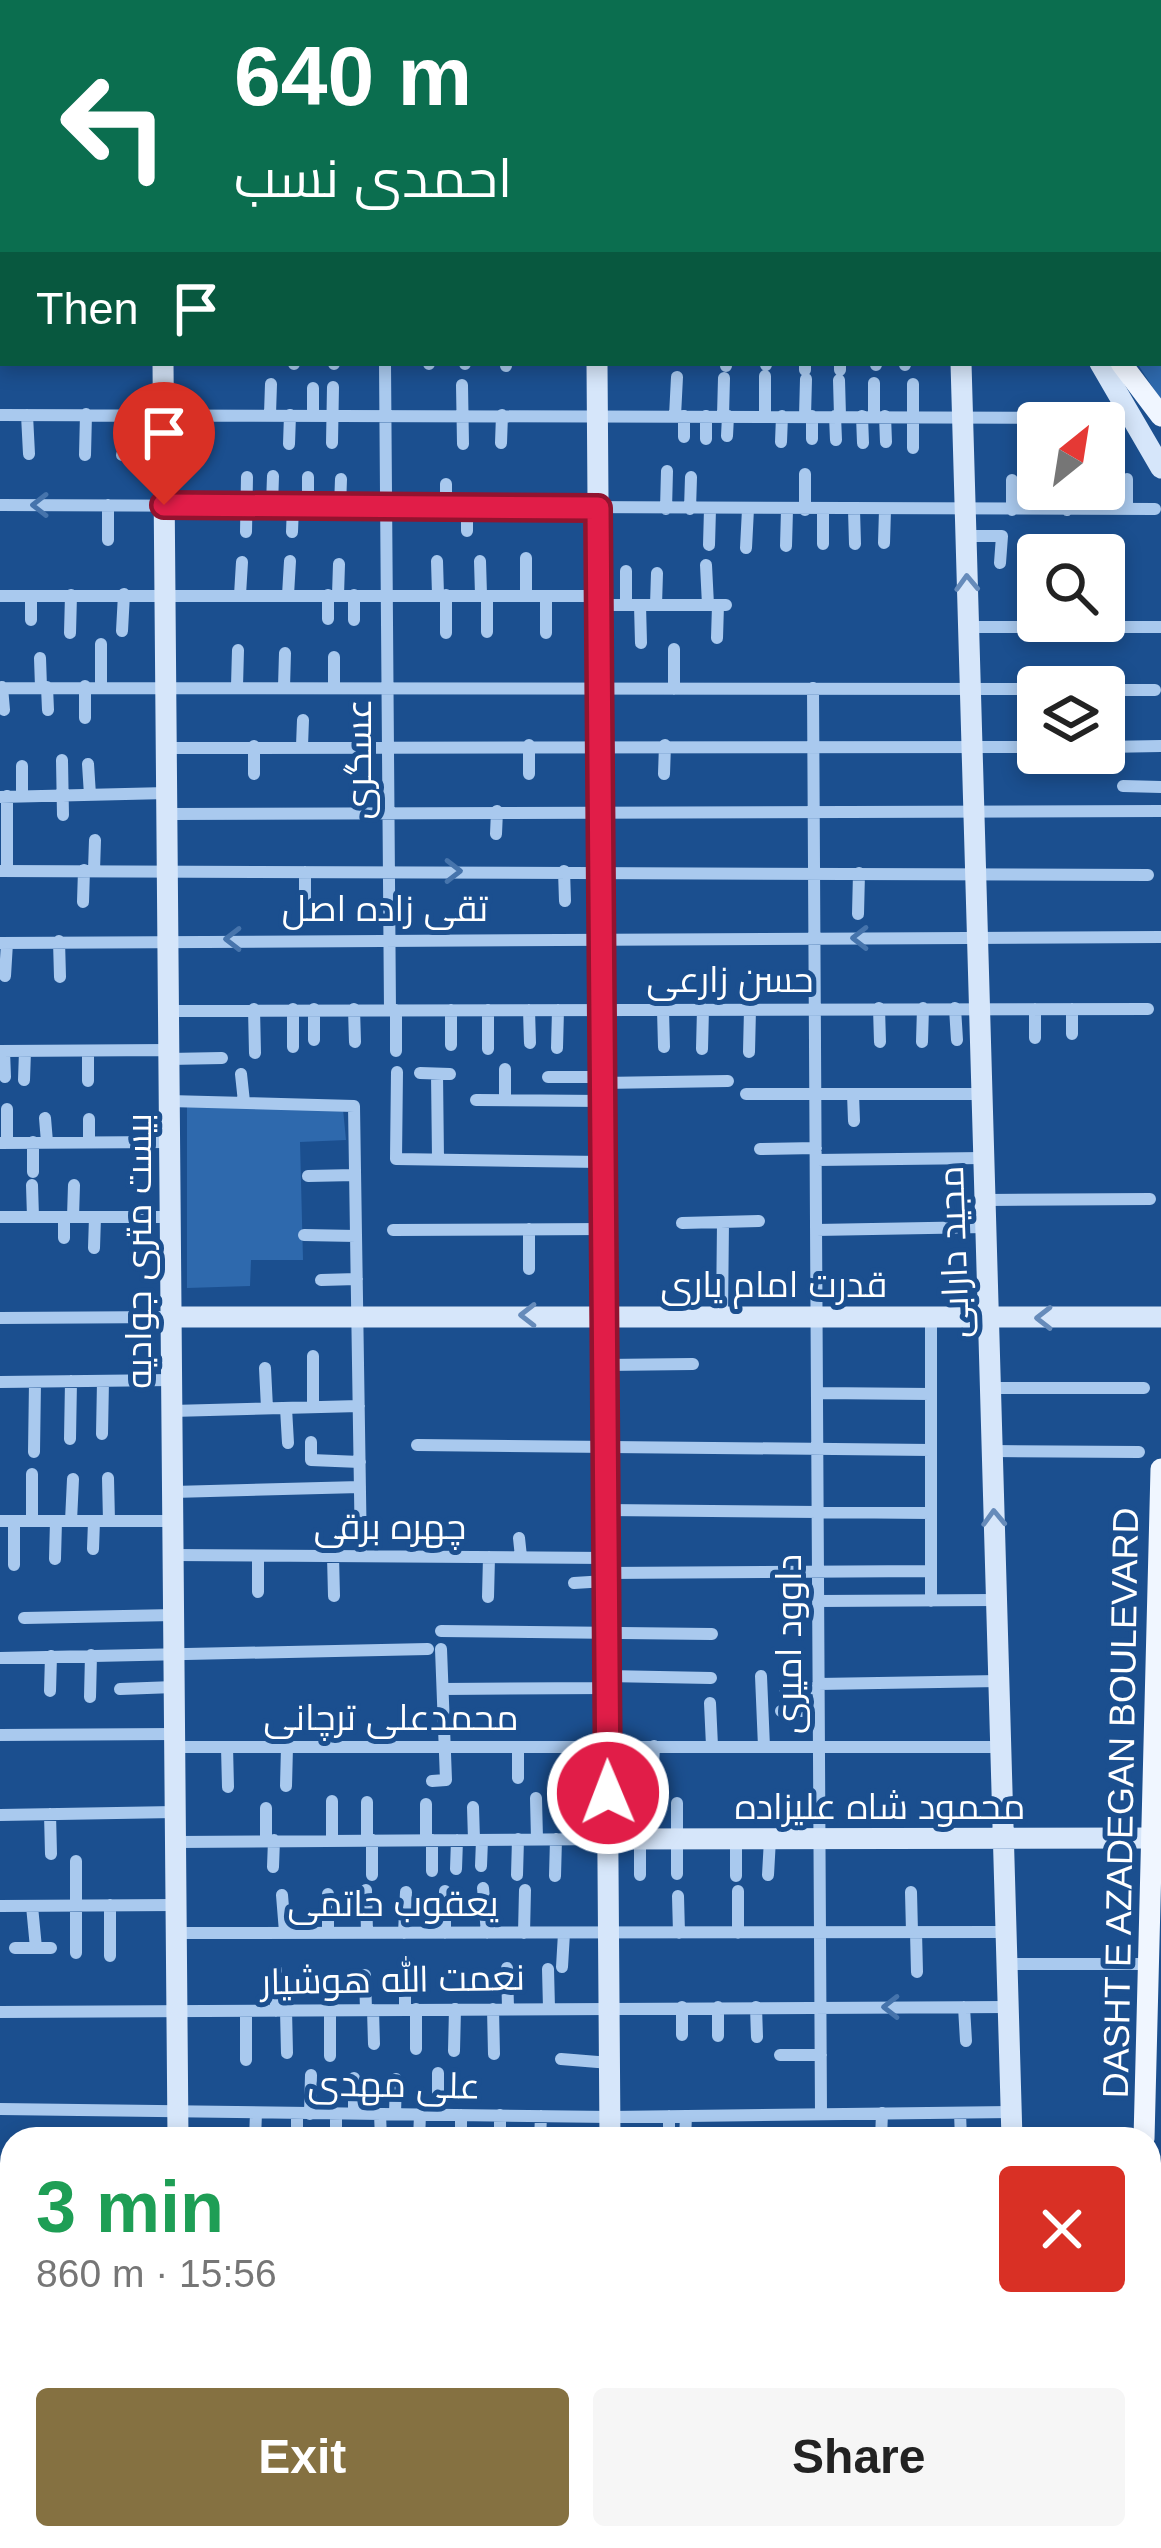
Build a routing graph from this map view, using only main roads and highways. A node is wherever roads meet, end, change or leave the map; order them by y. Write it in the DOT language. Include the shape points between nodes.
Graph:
graph roads {
  1 [pos="1123,366"];
  2 [pos="1161,416"];
  3 [pos="1161,1469"];
  4 [pos="1144,2127"];
  1 -- 2 [label="main road"];
  3 -- 4 [label="main road, DASHT E AZADEGAN BOULEVARD"];
}
